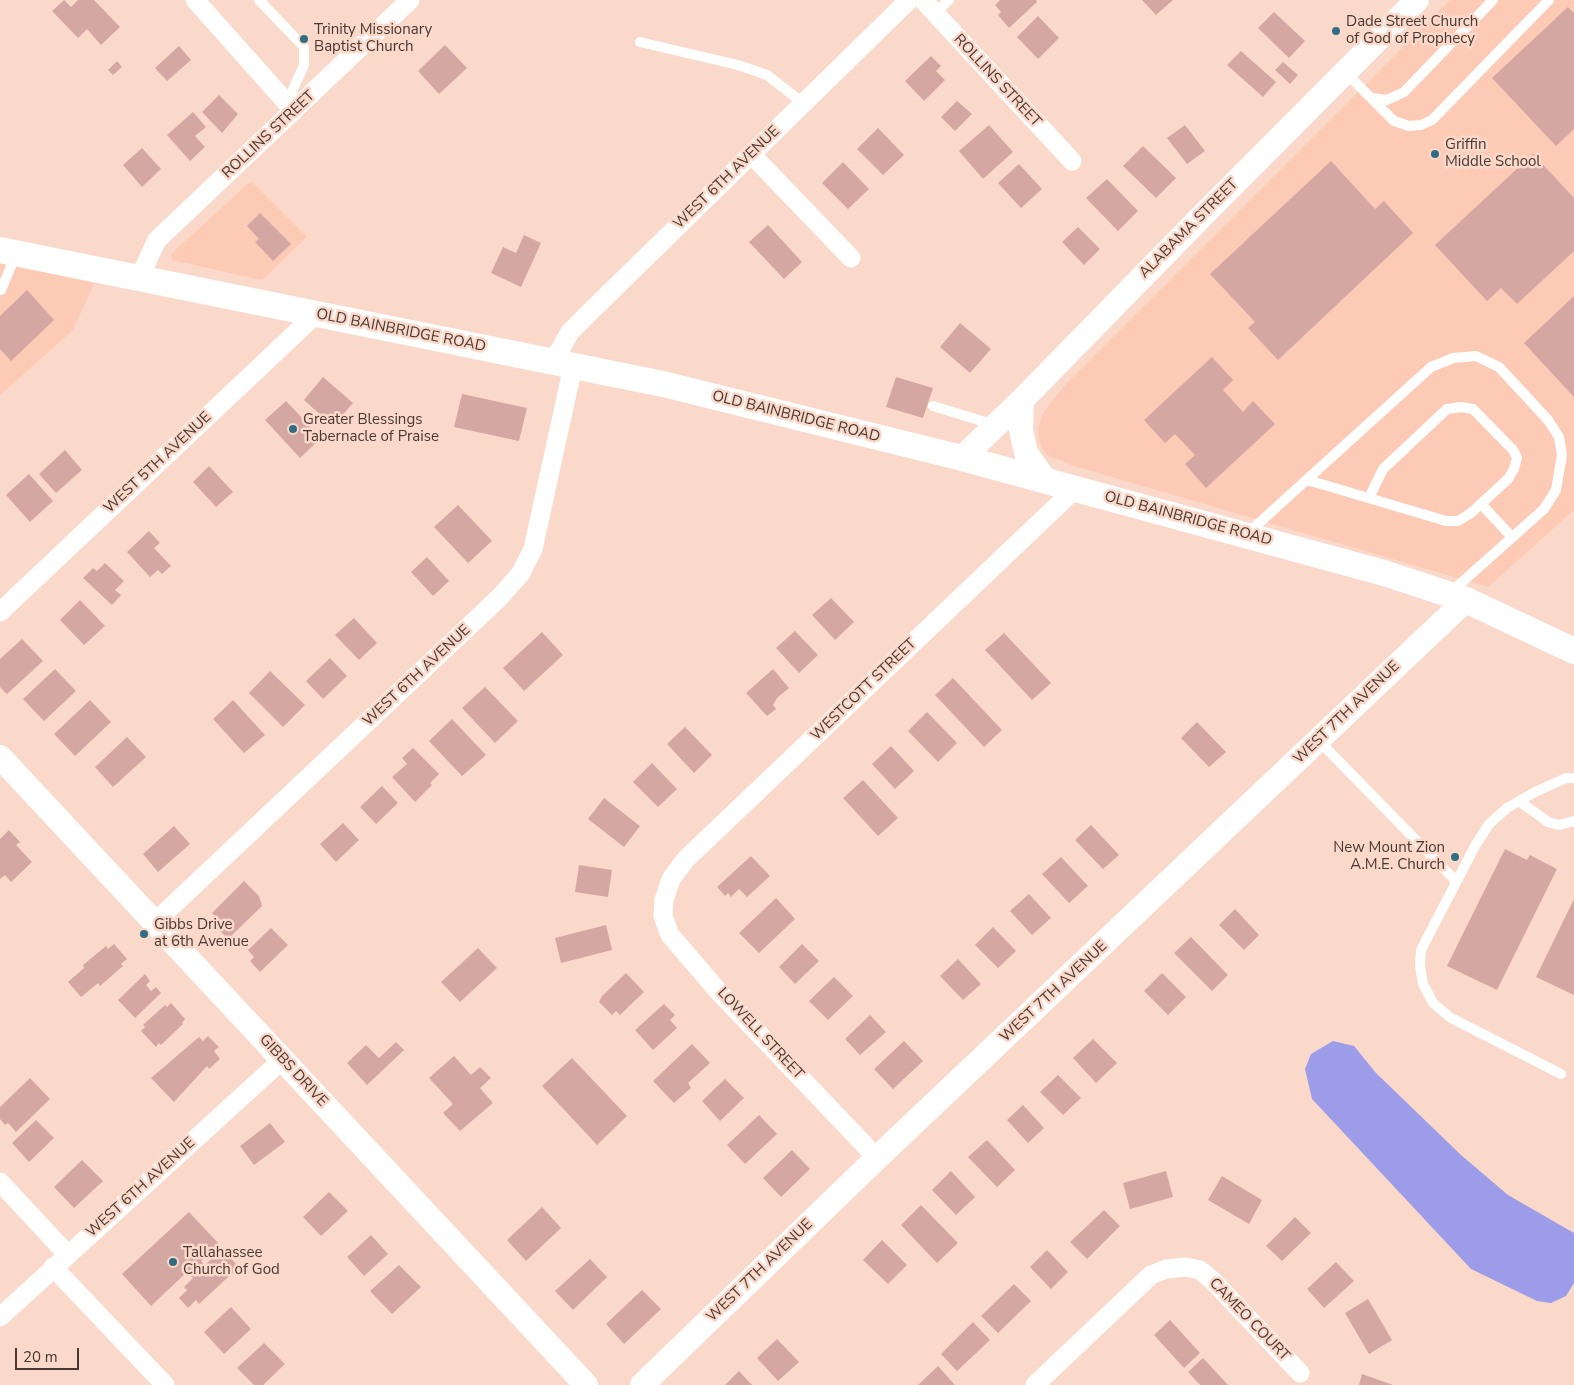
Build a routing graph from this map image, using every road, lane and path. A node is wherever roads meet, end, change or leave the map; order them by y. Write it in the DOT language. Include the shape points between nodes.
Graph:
graph roads {
  1 [pos="195,0"];
  2 [pos="259,0"];
  3 [pos="410,0"];
  4 [pos="909,0"];
  5 [pos="949,0"];
  6 [pos="1417,0"];
  7 [pos="1493,0"];
  8 [pos="1549,0"];
  9 [pos="929,6"];
  10 [pos="640,42"];
  11 [pos="1345,72"];
  12 [pos="1371,98"];
  13 [pos="803,103"];
  14 [pos="291,107"];
  15 [pos="751,154"];
  16 [pos="1072,161"];
  17 [pos="8,251"];
  18 [pos="851,258"];
  19 [pos="139,278"];
  20 [pos="1,290"];
  21 [pos="316,314"];
  22 [pos="563,364"];
  23 [pos="1022,400"];
  24 [pos="933,406"];
  25 [pos="996,425"];
  26 [pos="962,458"];
  27 [pos="1045,480"];
  28 [pos="1307,480"];
  29 [pos="1076,488"];
  30 [pos="1369,498"];
  31 [pos="1481,504"];
  32 [pos="1246,535"];
  33 [pos="1512,537"];
  34 [pos="1457,597"];
  35 [pos="0,612"];
  36 [pos="1574,651"];
  37 [pos="1318,740"];
  38 [pos="0,758"];
  39 [pos="1574,778"];
  40 [pos="1519,801"];
  41 [pos="1574,821"];
  42 [pos="1456,881"];
  43 [pos="664,900"];
  44 [pos="154,922"];
  45 [pos="282,1060"];
  46 [pos="1561,1074"];
  47 [pos="877,1158"];
  48 [pos="0,1182"];
  49 [pos="60,1261"];
  50 [pos="0,1317"];
  51 [pos="1300,1373"];
  52 [pos="165,1385"];
  53 [pos="586,1385"];
  54 [pos="642,1385"];
  55 [pos="1035,1385"];
  1 -- 14 [label="street"];
  2 -- 14 [label="lane" via="304,47 304,65"];
  3 -- 14 [label="street, ROLLINS STREET"];
  4 -- 13 [label="street, WEST 6TH AVENUE"];
  5 -- 9 [label="lane"];
  6 -- 11 [label="street, ALABAMA STREET"];
  7 -- 12 [label="lane" via="1404,92 1387,100"];
  8 -- 12 [label="lane" via="1432,120 1409,126 1394,121"];
  9 -- 16 [label="street, ROLLINS STREET"];
  10 -- 13 [label="lane" via="767,75"];
  11 -- 12 [label="lane"];
  11 -- 23 [label="street, ALABAMA STREET"];
  13 -- 15 [label="street, WEST 6TH AVENUE"];
  14 -- 19 [label="street, ROLLINS STREET" via="157,240"];
  15 -- 18 [label="street"];
  15 -- 22 [label="street, WEST 6TH AVENUE" via="570,332"];
  17 -- 19 [label="main road, OLD BAINBRIDGE ROAD"];
  17 -- 20 [label="lane"];
  19 -- 21 [label="main road, OLD BAINBRIDGE ROAD"];
  21 -- 22 [label="main road, OLD BAINBRIDGE ROAD"];
  21 -- 35 [label="street, WEST 5TH AVENUE"];
  22 -- 26 [label="main road, OLD BAINBRIDGE ROAD" via="663,384"];
  22 -- 44 [label="street, WEST 6TH AVENUE" via="533,549 521,573 500,597"];
  23 -- 25 [label="street, ALABAMA STREET"];
  23 -- 27 [label="street" via="1021,430 1026,453"];
  24 -- 25 [label="lane"];
  25 -- 26 [label="street, ALABAMA STREET"];
  26 -- 27 [label="main road, OLD BAINBRIDGE ROAD"];
  27 -- 29 [label="main road, OLD BAINBRIDGE ROAD"];
  28 -- 30 [label="lane"];
  28 -- 32 [label="lane"];
  28 -- 33 [label="lane" via="1431,367 1452,358 1476,356 1499,367 1548,420 1559,437 1562,455 1556,490 1544,509"];
  29 -- 32 [label="main road, OLD BAINBRIDGE ROAD"];
  29 -- 43 [label="street, WESTCOTT STREET" via="686,859 671,879"];
  30 -- 31 [label="lane" via="1446,521 1458,521"];
  30 -- 31 [label="lane" via="1383,469 1448,409 1462,407 1473,409 1517,458 1508,479"];
  31 -- 33 [label="lane"];
  32 -- 34 [label="main road, OLD BAINBRIDGE ROAD"];
  33 -- 34 [label="lane"];
  34 -- 36 [label="main road, OLD BAINBRIDGE ROAD"];
  34 -- 37 [label="street, WEST 7TH AVENUE"];
  37 -- 42 [label="lane"];
  37 -- 47 [label="street, WEST 7TH AVENUE"];
  38 -- 44 [label="street, GIBBS DRIVE"];
  39 -- 40 [label="lane" via="1566,778"];
  40 -- 41 [label="lane" via="1548,822 1559,825"];
  40 -- 42 [label="lane" via="1489,824"];
  42 -- 46 [label="lane" via="1421,950 1423,984 1433,1003 1451,1018"];
  43 -- 47 [label="street, LOWELL STREET" via="663,916 670,935"];
  44 -- 45 [label="street, GIBBS DRIVE"];
  45 -- 49 [label="street, WEST 6TH AVENUE"];
  45 -- 53 [label="street, GIBBS DRIVE"];
  47 -- 54 [label="street, WEST 7TH AVENUE"];
  48 -- 49 [label="street"];
  49 -- 50 [label="street, WEST 6TH AVENUE"];
  49 -- 52 [label="street"];
  51 -- 55 [label="street, CAMEO COURT" via="1213,1281 1200,1270 1186,1267 1166,1269 1151,1275"];
}
